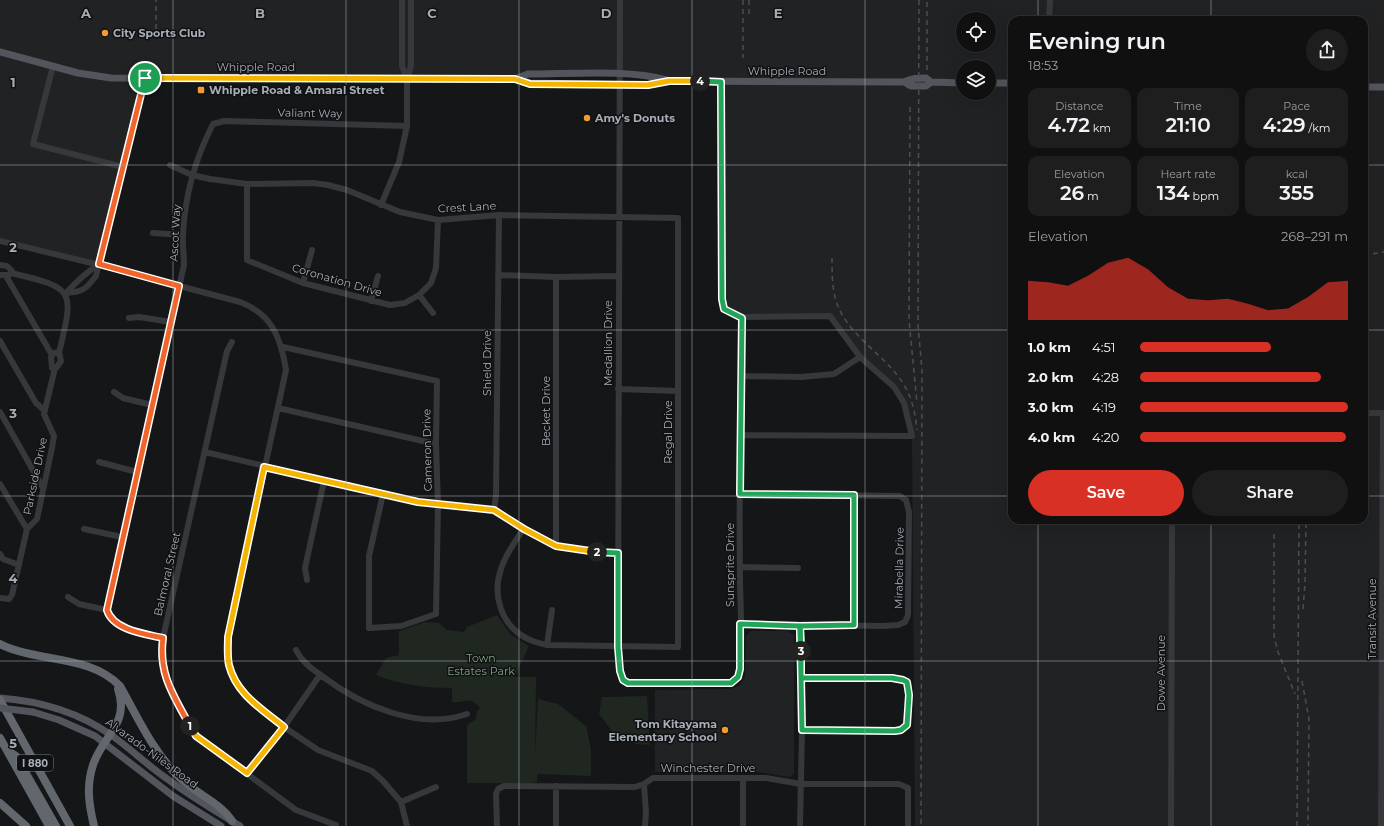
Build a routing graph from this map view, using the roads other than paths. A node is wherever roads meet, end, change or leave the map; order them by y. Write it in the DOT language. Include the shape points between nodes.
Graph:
graph roads {
  1 [pos="402,0"];
  2 [pos="411,0"];
  3 [pos="620,0"];
  4 [pos="1050,0"];
  5 [pos="1049,16"];
  6 [pos="0,52"];
  7 [pos="53,66"];
  8 [pos="620,74"];
  9 [pos="145,78"];
  10 [pos="407,79"];
  11 [pos="515,79"];
  12 [pos="669,81"];
  13 [pos="721,82"];
  14 [pos="956,83"];
  15 [pos="996,83"];
  16 [pos="1008,83"];
  17 [pos="620,84"];
  18 [pos="1368,87"];
  19 [pos="1384,88"];
  20 [pos="213,124"];
  21 [pos="407,126"];
  22 [pos="170,165"];
  23 [pos="123,167"];
  24 [pos="192,176"];
  25 [pos="247,184"];
  26 [pos="381,204"];
  27 [pos="498,215"];
  28 [pos="618,217"];
  29 [pos="678,218"];
  30 [pos="438,220"];
  31 [pos="153,233"];
  32 [pos="182,235"];
  33 [pos="0,241"];
  34 [pos="312,250"];
  35 [pos="99,264"];
  36 [pos="0,265"];
  37 [pos="6,274"];
  38 [pos="498,275"];
  39 [pos="378,276"];
  40 [pos="618,276"];
  41 [pos="556,277"];
  42 [pos="303,283"];
  43 [pos="179,286"];
  44 [pos="66,293"];
  45 [pos="419,295"];
  46 [pos="371,301"];
  47 [pos="434,314"];
  48 [pos="129,318"];
  49 [pos="742,318"];
  50 [pos="170,322"];
  51 [pos="232,342"];
  52 [pos="1,345"];
  53 [pos="283,347"];
  54 [pos="60,353"];
  55 [pos="52,355"];
  56 [pos="860,357"];
  57 [pos="54,368"];
  58 [pos="741,376"];
  59 [pos="618,390"];
  60 [pos="678,390"];
  61 [pos="114,392"];
  62 [pos="152,405"];
  63 [pos="278,408"];
  64 [pos="44,410"];
  65 [pos="0,412"];
  66 [pos="1368,413"];
  67 [pos="1384,413"];
  68 [pos="740,435"];
  69 [pos="436,444"];
  70 [pos="205,452"];
  71 [pos="99,462"];
  72 [pos="264,467"];
  73 [pos="137,472"];
  74 [pos="324,481"];
  75 [pos="0,484"];
  76 [pos="43,488"];
  77 [pos="383,494"];
  78 [pos="740,494"];
  79 [pos="854,495"];
  80 [pos="438,505"];
  81 [pos="494,510"];
  82 [pos="1172,524"];
  83 [pos="27,529"];
  84 [pos="84,529"];
  85 [pos="524,529"];
  86 [pos="122,537"];
  87 [pos="556,546"];
  88 [pos="618,553"];
  89 [pos="0,554"];
  90 [pos="20,565"];
  91 [pos="740,567"];
  92 [pos="798,568"];
  93 [pos="307,580"];
  94 [pos="0,598"];
  95 [pos="68,598"];
  96 [pos="107,610"];
  97 [pos="552,610"];
  98 [pos="740,624"];
  99 [pos="854,625"];
  100 [pos="800,626"];
  101 [pos="163,638"];
  102 [pos="0,644"];
  103 [pos="547,645"];
  104 [pos="618,647"];
  105 [pos="296,650"];
  106 [pos="320,675"];
  107 [pos="801,678"];
  108 [pos="114,681"];
  109 [pos="628,683"];
  110 [pos="0,699"];
  111 [pos="0,708"];
  112 [pos="467,714"];
  113 [pos="284,727"];
  114 [pos="802,730"];
  115 [pos="111,735"];
  116 [pos="0,738"];
  117 [pos="105,743"];
  118 [pos="6,750"];
  119 [pos="247,773"];
  120 [pos="743,778"];
  121 [pos="644,784"];
  122 [pos="801,784"];
  123 [pos="556,786"];
  124 [pos="436,787"];
  125 [pos="401,802"];
  126 [pos="0,803"];
  127 [pos="232,821"];
  128 [pos="336,824"];
  129 [pos="26,826"];
  130 [pos="49,826"];
  131 [pos="56,826"];
  132 [pos="70,826"];
  133 [pos="94,826"];
  134 [pos="221,826"];
  135 [pos="240,826"];
  136 [pos="407,826"];
  137 [pos="497,826"];
  138 [pos="556,826"];
  139 [pos="645,826"];
  140 [pos="743,826"];
  141 [pos="800,826"];
  142 [pos="908,826"];
  143 [pos="1171,826"];
  144 [pos="1381,826"];
  1 -- 10 [label="street" via="402,66"];
  2 -- 10 [label="street" via="411,66"];
  3 -- 8 [label="street, Medallion Drive"];
  4 -- 5 [label="street"];
  6 -- 7 [label="main road, Whipple Road"];
  7 -- 9 [label="main road, Whipple Road" via="94,76"];
  7 -- 23 [label="street" via="33,144"];
  8 -- 11 [label="main road, Whipple Road" via="528,74"];
  8 -- 12 [label="main road, Whipple Road" via="648,75"];
  8 -- 17 [label="street, Medallion Drive"];
  9 -- 10 [label="main road, Whipple Road"];
  9 -- 23 [label="street"];
  10 -- 11 [label="main road, Whipple Road"];
  10 -- 21 [label="street"];
  11 -- 17 [label="main road, Whipple Road" via="530,84"];
  12 -- 13 [label="main road, Whipple Road"];
  12 -- 17 [label="main road, Whipple Road" via="648,85"];
  13 -- 14 [label="main road, Whipple Road" via="904,82 911,86 926,86 931,82"];
  13 -- 49 [label="street" via="722,299 724,309"];
  15 -- 16 [label="main road"];
  17 -- 28 [label="street, Medallion Drive"];
  18 -- 19 [label="main road"];
  20 -- 21 [label="street, Valiant Way" via="224,121"];
  20 -- 24 [label="street, Ascot Way" via="196,160"];
  21 -- 26 [label="street" via="399,162"];
  22 -- 24 [label="street, Crest Lane"];
  23 -- 35 [label="street"];
  24 -- 25 [label="street, Crest Lane"];
  24 -- 32 [label="street, Ascot Way"];
  25 -- 26 [label="street, Crest Lane" via="328,185"];
  25 -- 42 [label="street, Coronation Drive" via="247,260"];
  26 -- 30 [label="street, Crest Lane" via="400,212"];
  27 -- 28 [label="street, Crest Lane"];
  27 -- 30 [label="street, Crest Lane"];
  27 -- 38 [label="street, Shield Drive"];
  28 -- 29 [label="street, Crest Lane"];
  28 -- 40 [label="street, Medallion Drive"];
  29 -- 60 [label="street, Regal Drive"];
  30 -- 45 [label="street, Coronation Drive" via="436,268 431,283"];
  31 -- 32 [label="street"];
  32 -- 43 [label="street, Ascot Way" via="184,264"];
  33 -- 35 [label="street"];
  34 -- 42 [label="street"];
  35 -- 43 [label="street"];
  35 -- 44 [label="street"];
  35 -- 44 [label="street" via="96,276 88,287 79,292"];
  36 -- 37 [label="street" via="10,268"];
  37 -- 44 [label="street" via="48,282"];
  37 -- 55 [label="street"];
  38 -- 41 [label="street"];
  38 -- 81 [label="street, Shield Drive"];
  39 -- 46 [label="street"];
  40 -- 41 [label="street"];
  40 -- 59 [label="street, Medallion Drive"];
  41 -- 87 [label="street, Becket Drive"];
  42 -- 46 [label="street, Coronation Drive"];
  43 -- 50 [label="street, Ascot Way"];
  43 -- 53 [label="street" via="252,306 275,331"];
  44 -- 54 [label="street" via="69,312"];
  45 -- 46 [label="street, Coronation Drive" via="405,303 390,305"];
  45 -- 47 [label="street"];
  48 -- 50 [label="street"];
  49 -- 56 [label="street" via="830,316"];
  49 -- 58 [label="street, Sunsprite Drive"];
  50 -- 62 [label="street, Ascot Way"];
  51 -- 70 [label="street, Balmoral Street" via="227,352"];
  52 -- 64 [label="street" via="36,403"];
  53 -- 63 [label="street" via="286,370"];
  53 -- 69 [label="street, Cameron Drive" via="437,381"];
  54 -- 55 [label="street"];
  54 -- 57 [label="street" via="61,360"];
  55 -- 57 [label="street" via="51,366"];
  56 -- 58 [label="street" via="834,374 801,377"];
  56 -- 68 [label="street" via="894,387 904,403 912,436"];
  57 -- 64 [label="street"];
  58 -- 68 [label="street, Sunsprite Drive"];
  59 -- 60 [label="street"];
  59 -- 88 [label="street, Medallion Drive"];
  60 -- 104 [label="street, Regal Drive" via="678,647"];
  61 -- 62 [label="street" via="123,398"];
  62 -- 73 [label="street, Ascot Way"];
  63 -- 69 [label="street"];
  63 -- 72 [label="street"];
  64 -- 76 [label="street, Parkside Drive" via="54,436"];
  65 -- 76 [label="street"];
  66 -- 67 [label="street"];
  67 -- 144 [label="street, Transit Avenue"];
  68 -- 78 [label="street, Sunsprite Drive"];
  69 -- 80 [label="street, Cameron Drive"];
  70 -- 72 [label="street"];
  70 -- 101 [label="street, Balmoral Street"];
  71 -- 73 [label="street"];
  72 -- 74 [label="street"];
  72 -- 113 [label="street" via="228,637 228,664 244,694"];
  73 -- 86 [label="street, Ascot Way"];
  74 -- 77 [label="street"];
  74 -- 93 [label="street" via="305,568"];
  75 -- 83 [label="street"];
  76 -- 83 [label="street, Parkside Drive" via="37,519"];
  77 -- 80 [label="street"];
  77 -- 80 [label="street, Cameron Drive" via="369,556 369,628 401,626 436,614"];
  78 -- 79 [label="street"];
  78 -- 91 [label="street, Sunsprite Drive"];
  79 -- 99 [label="street"];
  79 -- 99 [label="street, Mirabella Drive" via="900,496 906,500 909,512 908,615 898,625"];
  80 -- 81 [label="street"];
  81 -- 85 [label="street"];
  82 -- 143 [label="street, Dowe Avenue"];
  83 -- 90 [label="street, Parkside Drive"];
  84 -- 86 [label="street"];
  85 -- 87 [label="street"];
  85 -- 103 [label="street" via="501,569 497,594 500,609 511,627 527,638"];
  86 -- 96 [label="street, Ascot Way"];
  87 -- 88 [label="street"];
  88 -- 104 [label="street, Medallion Drive"];
  89 -- 90 [label="street" via="3,559"];
  90 -- 94 [label="street, Parkside Drive" via="12,595 9,599"];
  91 -- 92 [label="street"];
  91 -- 98 [label="street, Sunsprite Drive"];
  95 -- 96 [label="street" via="79,604"];
  96 -- 101 [label="street" via="109,616 123,627"];
  97 -- 103 [label="street"];
  98 -- 100 [label="street, Mirabella Drive"];
  98 -- 109 [label="street, Sunsprite Drive" via="740,669 738,677 731,683"];
  99 -- 100 [label="street, Mirabella Drive"];
  100 -- 107 [label="street"];
  101 -- 119 [label="street, Balmoral Street" via="161,655 164,672 170,689 196,736"];
  102 -- 108 [label="highway" via="88,667"];
  103 -- 104 [label="street"];
  104 -- 109 [label="street, Medallion Drive" via="620,671 623,680"];
  105 -- 106 [label="street" via="301,660"];
  106 -- 112 [label="street" via="355,698 405,716 452,719"];
  106 -- 113 [label="street"];
  107 -- 114 [label="street"];
  107 -- 114 [label="street" via="892,678 907,682 909,695 907,725 901,730"];
  108 -- 115 [label="highway" via="119,692 121,710 119,722"];
  108 -- 127 [label="highway" via="120,686 151,742 167,764 188,786 226,812"];
  110 -- 115 [label="main road, Alvarado-Niles Road" via="27,701 70,713"];
  110 -- 132 [label="highway, I 880"];
  111 -- 117 [label="main road, Alvarado-Niles Road, bridge" via="33,712 71,724"];
  113 -- 119 [label="street"];
  113 -- 125 [label="street" via="318,750 372,771"];
  114 -- 122 [label="street"];
  115 -- 117 [label="highway"];
  115 -- 127 [label="main road, Alvarado-Niles Road" via="178,788"];
  116 -- 118 [label="highway, I 880"];
  117 -- 133 [label="highway" via="96,758 90,778 89,799"];
  117 -- 134 [label="main road, Alvarado-Niles Road" via="173,796"];
  118 -- 130 [label="highway, I 880"];
  118 -- 131 [label="highway, I 880" via="16,756"];
  119 -- 128 [label="street, Balmoral Street" via="296,810"];
  120 -- 121 [label="street, Winchester Drive" via="653,778"];
  120 -- 122 [label="street, Winchester Drive" via="766,778"];
  120 -- 140 [label="street"];
  121 -- 123 [label="street, Winchester Drive"];
  121 -- 139 [label="street"];
  122 -- 141 [label="street"];
  122 -- 142 [label="street, Winchester Drive" via="893,784 908,788"];
  123 -- 137 [label="street, Winchester Drive" via="504,786 498,790"];
  123 -- 138 [label="street"];
  124 -- 125 [label="street"];
  125 -- 136 [label="street"];
  126 -- 129 [label="highway"];
  127 -- 135 [label="main road, Alvarado-Niles Road"];
}
